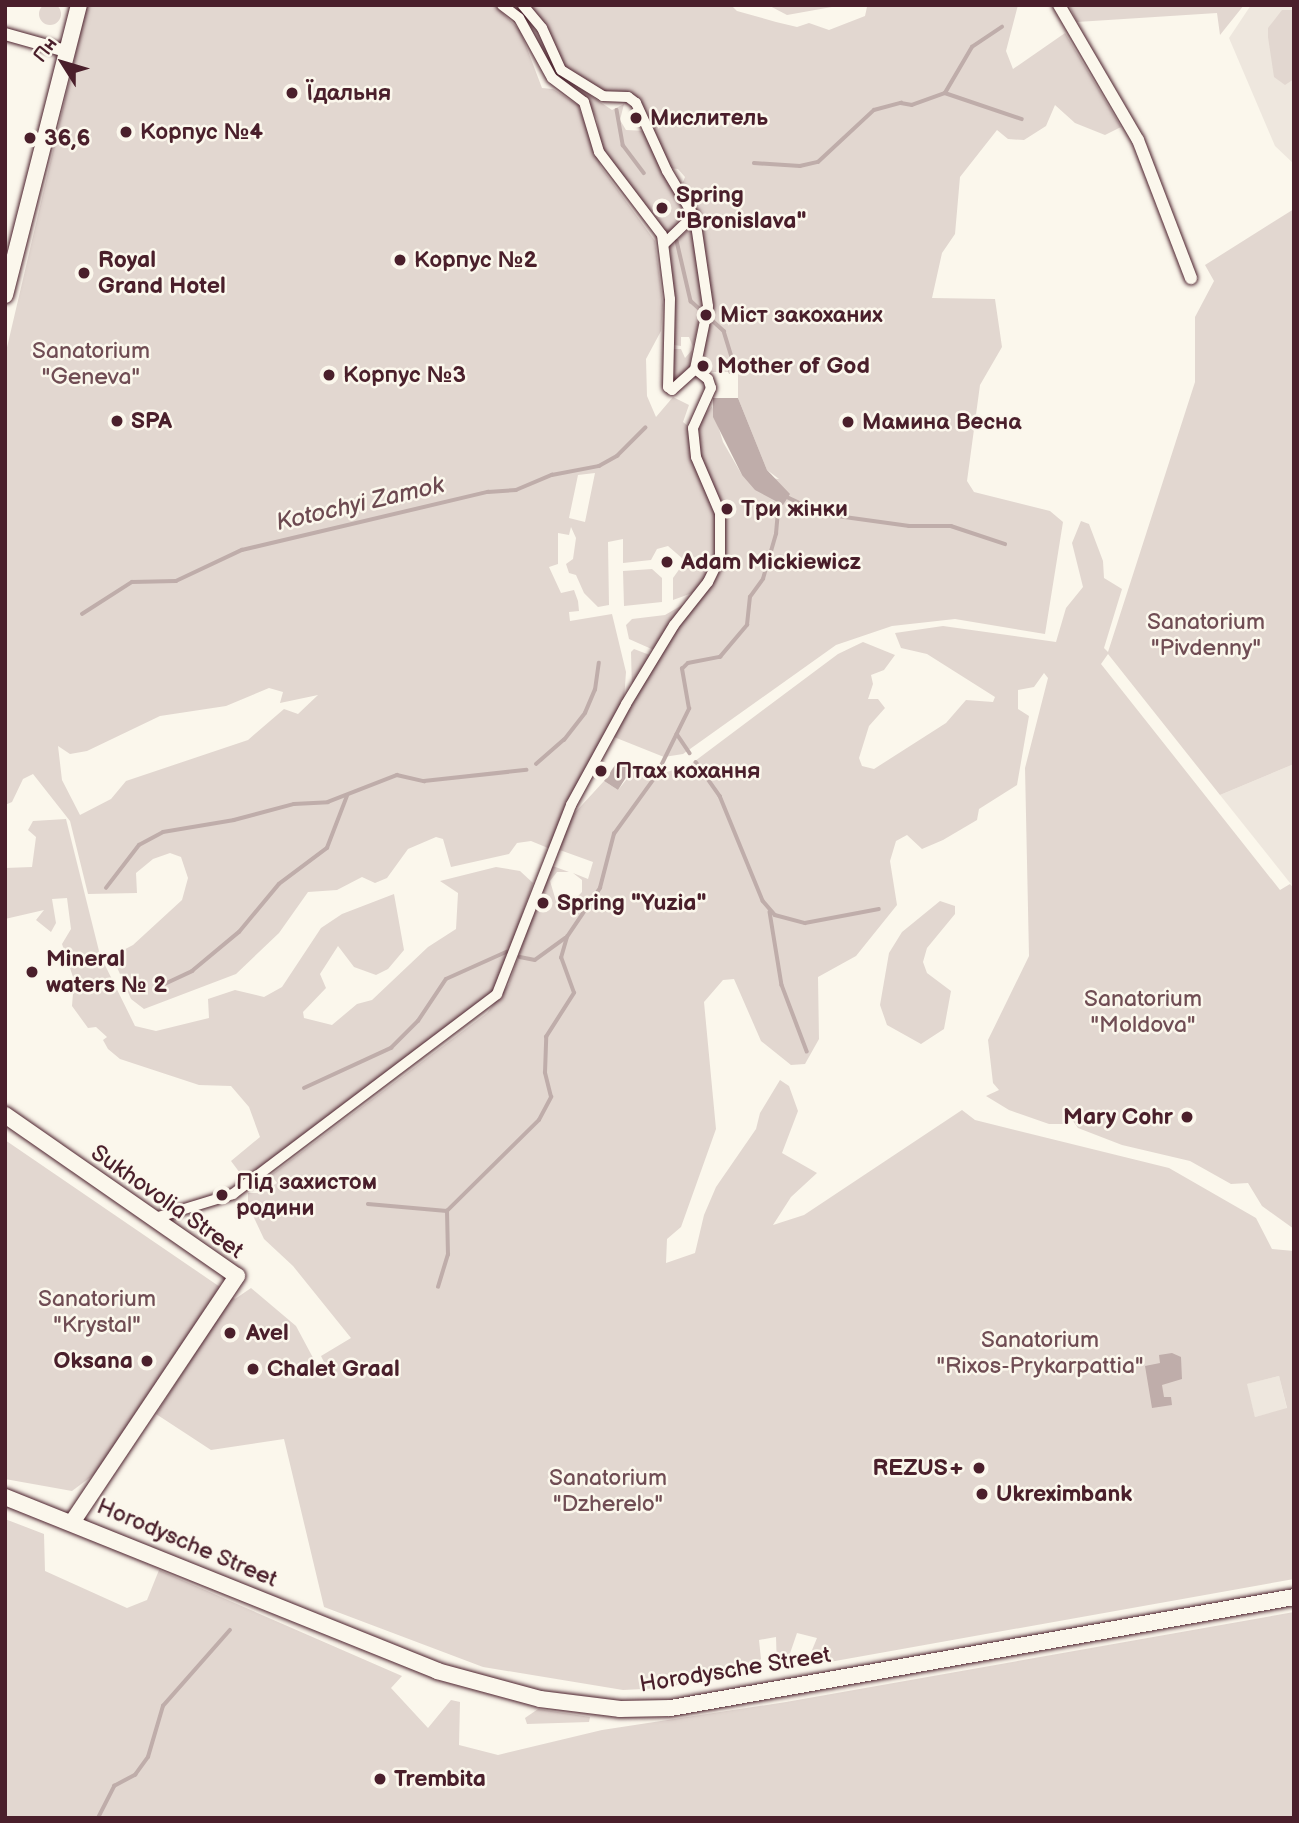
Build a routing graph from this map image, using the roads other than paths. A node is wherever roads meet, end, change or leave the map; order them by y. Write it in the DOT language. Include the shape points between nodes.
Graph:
graph roads {
  1 [pos="79,5"];
  2 [pos="502,5"];
  3 [pos="523,5"];
  4 [pos="1059,5"];
  5 [pos="5,34"];
  6 [pos="66,51"];
  7 [pos="694,215"];
  8 [pos="664,244"];
  9 [pos="1191,278"];
  10 [pos="5,295"];
  11 [pos="695,369"];
  12 [pos="5,1115"];
  13 [pos="155,1218"];
  14 [pos="5,1497"];
  15 [pos="73,1521"];
  16 [pos="1294,1597"];
  1 -- 6 [label="street"];
  2 -- 8 [label="street" via="519,18 552,78 588,108 599,152 633,193"];
  3 -- 7 [label="street" via="542,28 561,70 603,96 628,97 636,103 667,171"];
  4 -- 9 [label="street" via="1138,140"];
  5 -- 6 [label="street"];
  6 -- 10 [label="street"];
  7 -- 8 [label="street"];
  7 -- 11 [label="street" via="708,306"];
  8 -- 11 [label="street" via="670,299 670,389"];
  11 -- 13 [label="street" via="708,379 711,388 693,428 696,457 720,513 720,556 708,582 674,625 626,704 571,805 505,981 484,1007 233,1194"];
  12 -- 13 [label="street, Sukhovolia Street"];
  13 -- 15 [label="street, Sukhovolia Street" via="236,1273"];
  14 -- 15 [label="street, Horodysche Street"];
  15 -- 16 [label="street, Horodysche Street" via="437,1671 540,1699 620,1709 671,1708"];
}
